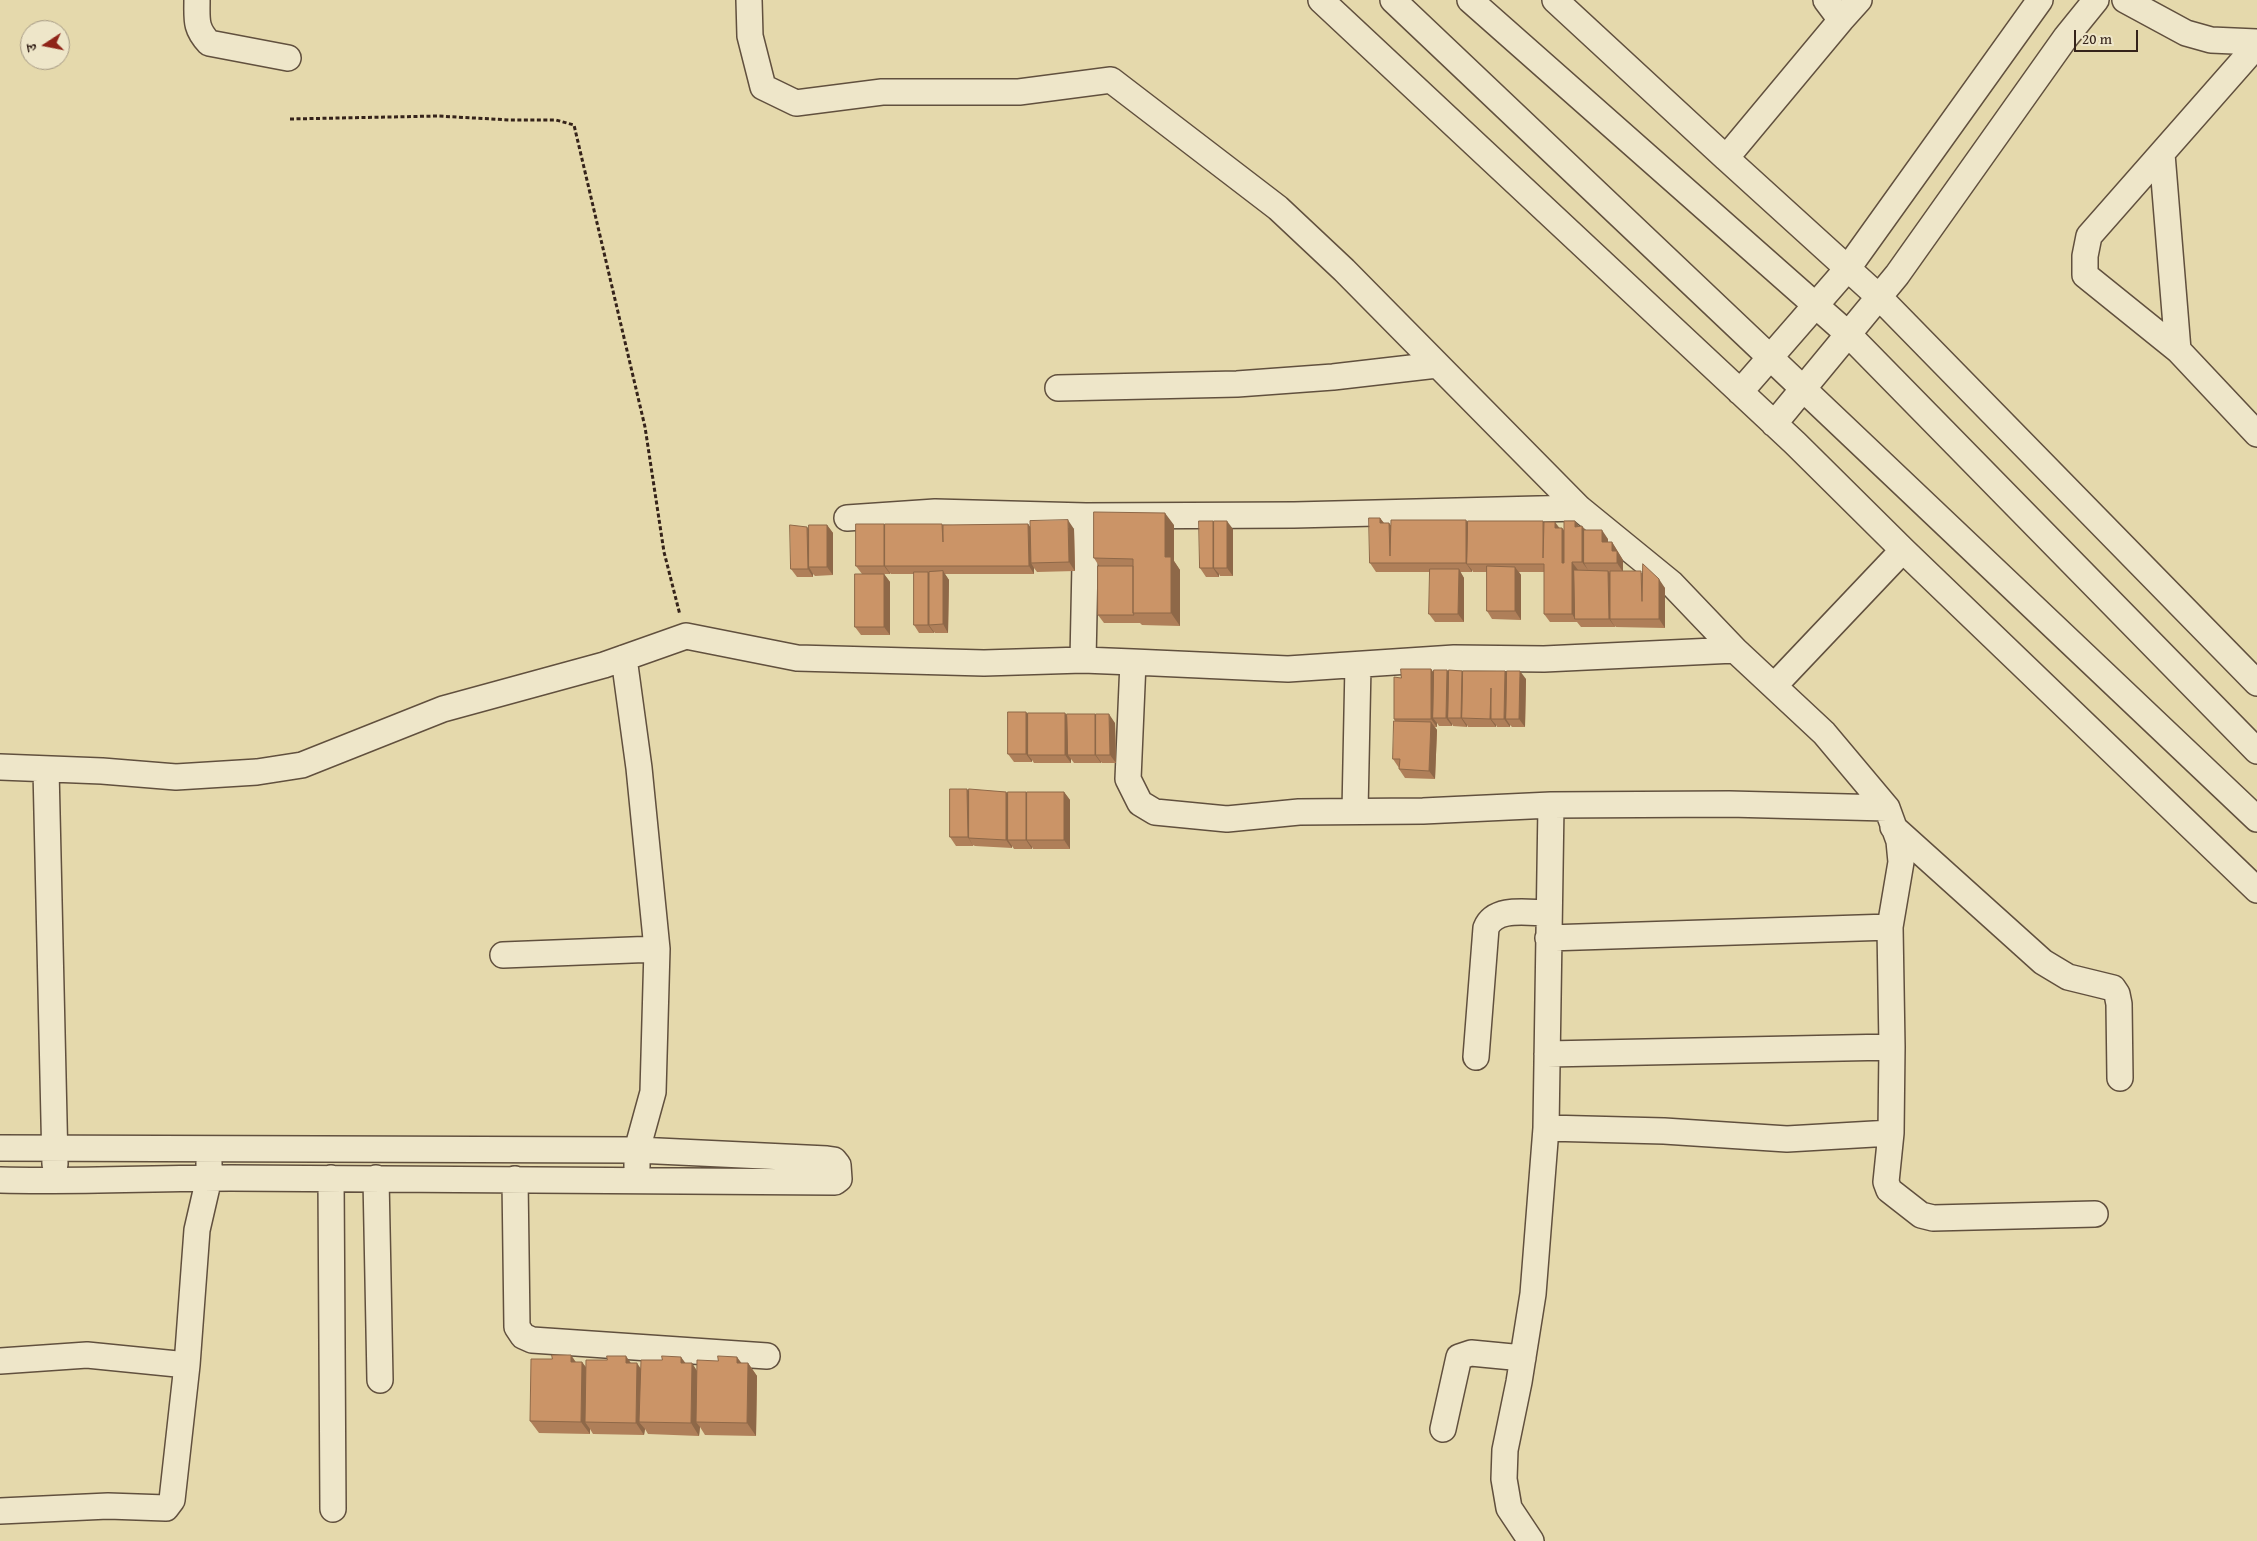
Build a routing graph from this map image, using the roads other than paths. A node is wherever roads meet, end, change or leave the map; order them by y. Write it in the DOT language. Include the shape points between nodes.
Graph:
graph roads {
  1 [pos="197,0"];
  2 [pos="749,0"];
  3 [pos="1321,0"];
  4 [pos="1393,0"];
  5 [pos="1470,0"];
  6 [pos="1555,0"];
  7 [pos="1826,0"];
  8 [pos="1859,0"];
  9 [pos="2040,0"];
  10 [pos="2096,0"];
  11 [pos="2125,0"];
  12 [pos="1841,20"];
  13 [pos="2257,44"];
  14 [pos="288,58"];
  15 [pos="2162,154"];
  16 [pos="1726,158"];
  17 [pos="1848,268"];
  18 [pos="1879,297"];
  19 [pos="1817,306"];
  20 [pos="1848,334"];
  21 [pos="2178,350"];
  22 [pos="1771,357"];
  23 [pos="1437,365"];
  24 [pos="1058,388"];
  25 [pos="1803,390"];
  26 [pos="1740,392"];
  27 [pos="1774,424"];
  28 [pos="2257,434"];
  29 [pos="1579,508"];
  30 [pos="1086,516"];
  31 [pos="847,518"];
  32 [pos="1903,550"];
  33 [pos="1735,650"];
  34 [pos="624,658"];
  35 [pos="1083,660"];
  36 [pos="1133,662"];
  37 [pos="1358,664"];
  38 [pos="2257,683"];
  39 [pos="1774,686"];
  40 [pos="2257,751"];
  41 [pos="0,767"];
  42 [pos="46,769"];
  43 [pos="1551,805"];
  44 [pos="1355,811"];
  45 [pos="1890,817"];
  46 [pos="2257,819"];
  47 [pos="2257,890"];
  48 [pos="1548,913"];
  49 [pos="1890,927"];
  50 [pos="1548,938"];
  51 [pos="657,949"];
  52 [pos="503,955"];
  53 [pos="1892,1047"];
  54 [pos="1547,1054"];
  55 [pos="1476,1057"];
  56 [pos="2120,1078"];
  57 [pos="1546,1128"];
  58 [pos="1891,1133"];
  59 [pos="0,1148"];
  60 [pos="53,1148"];
  61 [pos="209,1148"];
  62 [pos="637,1150"];
  63 [pos="209,1178"];
  64 [pos="332,1178"];
  65 [pos="376,1178"];
  66 [pos="516,1179"];
  67 [pos="637,1179"];
  68 [pos="0,1180"];
  69 [pos="57,1182"];
  70 [pos="2095,1214"];
  71 [pos="767,1356"];
  72 [pos="1523,1358"];
  73 [pos="0,1361"];
  74 [pos="187,1364"];
  75 [pos="380,1380"];
  76 [pos="1442,1429"];
  77 [pos="333,1509"];
  78 [pos="0,1511"];
  79 [pos="1531,1541"];
  1 -- 14 [label="street" via="197,26 209,43"];
  2 -- 23 [label="street" via="750,36 763,87 796,103 882,92 1019,92 1111,80 1278,208"];
  3 -- 26 [label="street"];
  4 -- 22 [label="street"];
  5 -- 19 [label="street"];
  6 -- 16 [label="street"];
  7 -- 12 [label="street"];
  8 -- 12 [label="street"];
  9 -- 17 [label="street"];
  10 -- 18 [label="street"];
  11 -- 13 [label="street" via="2186,33 2211,40"];
  12 -- 16 [label="street"];
  13 -- 15 [label="street"];
  15 -- 21 [label="street"];
  15 -- 21 [label="street" via="2089,236 2085,275"];
  16 -- 17 [label="street"];
  17 -- 18 [label="street"];
  17 -- 19 [label="street"];
  18 -- 20 [label="street"];
  18 -- 38 [label="street"];
  19 -- 20 [label="street"];
  19 -- 22 [label="street"];
  20 -- 25 [label="street"];
  20 -- 40 [label="street"];
  21 -- 28 [label="street"];
  22 -- 25 [label="street"];
  22 -- 26 [label="street"];
  23 -- 24 [label="street" via="1237,384"];
  23 -- 29 [label="street"];
  25 -- 27 [label="street"];
  25 -- 46 [label="street"];
  26 -- 27 [label="street"];
  27 -- 32 [label="street"];
  29 -- 30 [label="street"];
  29 -- 33 [label="street" via="1671,583"];
  30 -- 31 [label="street" via="935,512"];
  30 -- 35 [label="street"];
  32 -- 39 [label="street"];
  32 -- 47 [label="street"];
  33 -- 37 [label="street"];
  33 -- 39 [label="street"];
  34 -- 35 [label="street" via="686,636 797,658 984,663"];
  34 -- 42 [label="street" via="443,709 302,765 257,772 176,777"];
  34 -- 51 [label="street" via="639,768"];
  35 -- 36 [label="street"];
  36 -- 37 [label="street" via="1288,670"];
  36 -- 44 [label="street" via="1128,779 1140,803 1155,812 1226,818"];
  37 -- 44 [label="street"];
  39 -- 45 [label="street" via="1824,733"];
  41 -- 42 [label="street"];
  42 -- 60 [label="street"];
  43 -- 44 [label="street"];
  43 -- 45 [label="street" via="1729,804"];
  43 -- 48 [label="street"];
  45 -- 49 [label="street" via="1899,841 1901,862"];
  45 -- 56 [label="street" via="2042,962 2068,976 2113,988 2119,1004"];
  48 -- 50 [label="street"];
  48 -- 55 [label="street" via="1504,914 1489,920"];
  49 -- 50 [label="street"];
  49 -- 53 [label="street"];
  50 -- 54 [label="street"];
  51 -- 52 [label="street"];
  51 -- 62 [label="street" via="653,1092"];
  53 -- 54 [label="street"];
  53 -- 58 [label="street"];
  54 -- 57 [label="street"];
  57 -- 58 [label="street" via="1787,1138"];
  57 -- 72 [label="street" via="1533,1294"];
  58 -- 70 [label="street" via="1886,1182 1889,1190 1921,1215 1933,1218"];
  59 -- 60 [label="street"];
  60 -- 61 [label="street"];
  60 -- 69 [label="street"];
  61 -- 62 [label="street"];
  61 -- 63 [label="street"];
  62 -- 67 [label="street"];
  62 -- 67 [label="street" via="827,1159 834,1160 840,1172 835,1182"];
  63 -- 64 [label="street"];
  63 -- 69 [label="street"];
  63 -- 74 [label="street" via="197,1230"];
  64 -- 65 [label="street"];
  64 -- 77 [label="street"];
  65 -- 66 [label="street"];
  65 -- 75 [label="street"];
  66 -- 67 [label="street"];
  66 -- 71 [label="street" via="517,1327 523,1336 532,1340"];
  68 -- 69 [label="street"];
  72 -- 76 [label="street" via="1471,1353 1459,1357"];
  72 -- 79 [label="street" via="1505,1450 1504,1479 1509,1508"];
  73 -- 74 [label="street" via="87,1355"];
  74 -- 78 [label="street" via="172,1500 166,1508 108,1506"];
}
